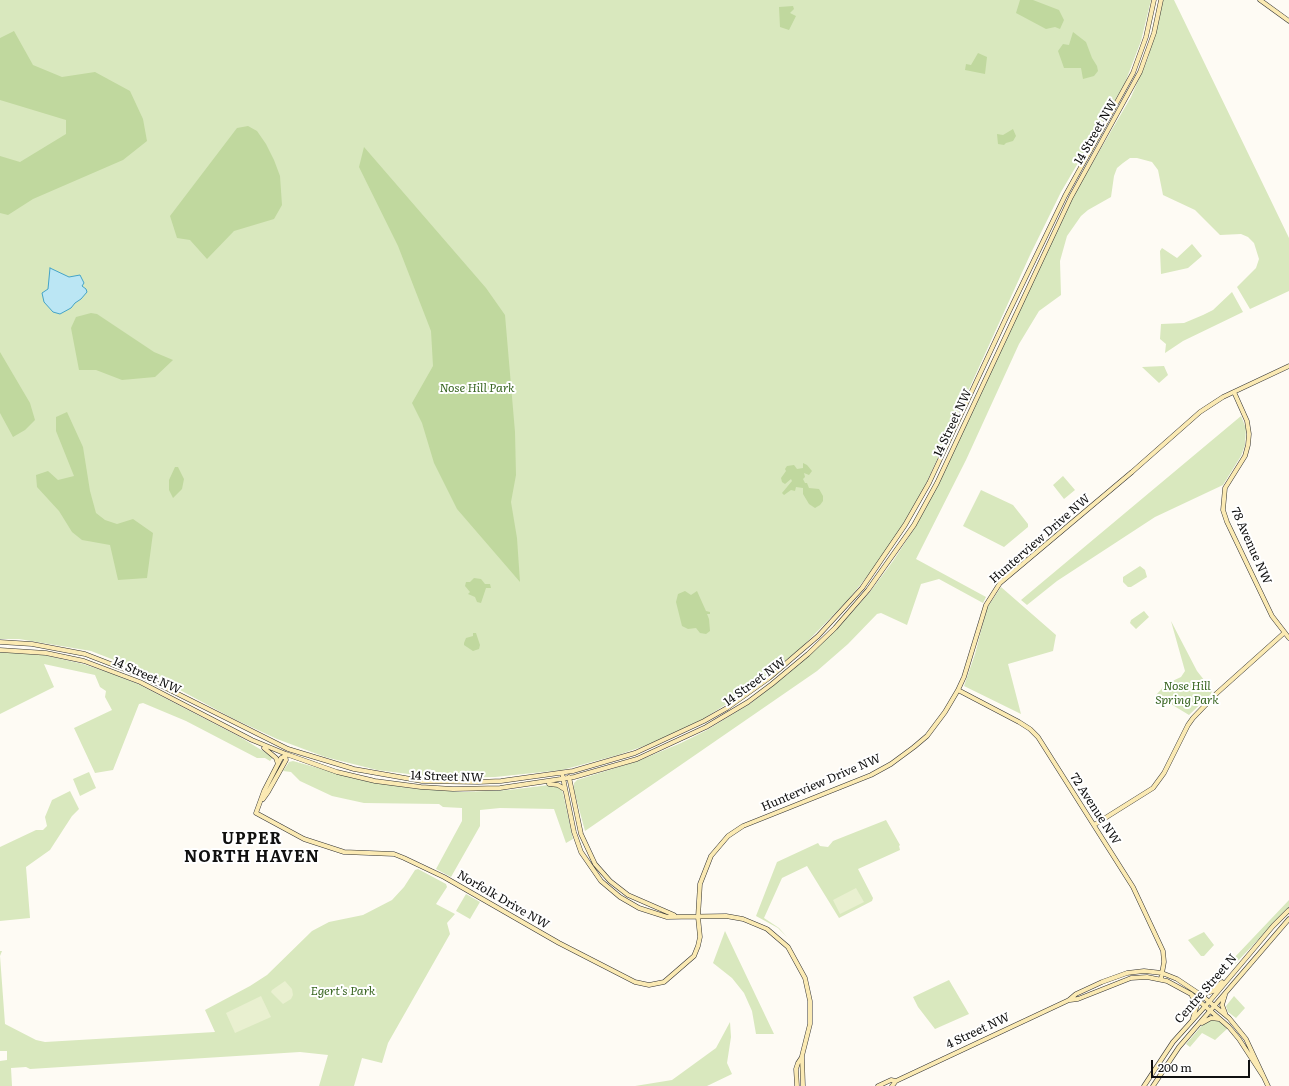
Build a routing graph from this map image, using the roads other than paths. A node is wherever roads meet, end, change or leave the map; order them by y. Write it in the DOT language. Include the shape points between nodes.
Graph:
graph roads {
  1 [pos="1154,0"];
  2 [pos="1161,0"];
  3 [pos="1260,0"];
  4 [pos="1289,21"];
  5 [pos="1289,366"];
  6 [pos="1234,392"];
  7 [pos="1284,633"];
  8 [pos="1289,638"];
  9 [pos="0,642"];
  10 [pos="0,650"];
  11 [pos="958,690"];
  12 [pos="252,740"];
  13 [pos="288,749"];
  14 [pos="285,755"];
  15 [pos="278,764"];
  16 [pos="568,772"];
  17 [pos="562,773"];
  18 [pos="578,776"];
  19 [pos="569,778"];
  20 [pos="563,780"];
  21 [pos="530,784"];
  22 [pos="565,790"];
  23 [pos="573,797"];
  24 [pos="262,799"];
  25 [pos="1094,825"];
  26 [pos="1289,910"];
  27 [pos="674,915"];
  28 [pos="698,917"];
  29 [pos="1289,919"];
  30 [pos="1238,967"];
  31 [pos="1162,973"];
  32 [pos="1161,979"];
  33 [pos="1191,994"];
  34 [pos="1225,994"];
  35 [pos="1201,995"];
  36 [pos="1070,1000"];
  37 [pos="1209,1002"];
  38 [pos="1205,1006"];
  39 [pos="1214,1006"];
  40 [pos="1210,1011"];
  41 [pos="1229,1018"];
  42 [pos="1193,1019"];
  43 [pos="1219,1019"];
  44 [pos="1199,1023"];
  45 [pos="802,1056"];
  46 [pos="1265,1080"];
  47 [pos="896,1081"];
  48 [pos="797,1086"];
  49 [pos="804,1086"];
  50 [pos="878,1086"];
  51 [pos="892,1086"];
  52 [pos="1144,1086"];
  53 [pos="1153,1086"];
  54 [pos="1268,1086"];
  1 -- 16 [label="main road, 14 Street NW" via="1146,37 1133,73 1065,196 929,483 875,571 850,602 803,650 727,708 675,736 635,753"];
  2 -- 18 [label="main road, 14 Street NW" via="1154,33 1140,72 1074,191 937,483 914,525 868,590 808,654 748,702 680,741 637,759"];
  3 -- 4 [label="main road"];
  5 -- 6 [label="main road, Hunterview Drive NW"];
  6 -- 7 [label="main road, 78 Avenue NW" via="1247,421 1248,445 1245,456 1225,488 1223,510 1272,616"];
  6 -- 11 [label="main road, Hunterview Drive NW" via="1200,412 1000,583 986,605"];
  7 -- 8 [label="main road, 78 Avenue NW"];
  7 -- 25 [label="main road" via="1193,718 1164,773 1153,788"];
  9 -- 13 [label="main road, 14 Street NW" via="47,646 115,664"];
  10 -- 12 [label="main road, 14 Street NW" via="46,653 84,661 115,672 160,692"];
  11 -- 25 [label="main road, 72 Avenue NW" via="1010,717 1032,732"];
  11 -- 28 [label="main road, Hunterview Drive NW" via="927,736 891,764 850,784 743,826 728,836 710,856 705,868 700,884"];
  12 -- 14 [label="main road, 14 Street NW"];
  12 -- 15 [label="main road" via="271,753"];
  13 -- 14 [label="main road"];
  13 -- 17 [label="main road, 14 Street NW" via="354,769 422,780 501,781"];
  14 -- 15 [label="main road"];
  14 -- 21 [label="main road, 14 Street NW" via="375,781 421,787 478,789"];
  14 -- 24 [label="main road" via="286,760"];
  15 -- 24 [label="main road"];
  16 -- 17 [label="main road, 14 Street NW"];
  16 -- 19 [label="main road"];
  17 -- 20 [label="main road"];
  18 -- 19 [label="main road, 14 Street NW"];
  18 -- 23 [label="main road" via="572,783"];
  19 -- 20 [label="main road, 14 Street NW"];
  19 -- 23 [label="main road"];
  20 -- 21 [label="main road, 14 Street NW"];
  20 -- 22 [label="main road"];
  21 -- 22 [label="main road" via="558,785"];
  22 -- 27 [label="main road" via="577,843 586,861 601,881 620,897 639,908 656,915"];
  23 -- 27 [label="main road" via="578,826 585,844 603,873 628,895"];
  24 -- 28 [label="main road, Norfolk Drive NW" via="256,814 304,839 344,852 394,854 404,858 635,982 649,985 664,982 694,956 700,938"];
  25 -- 31 [label="main road, 72 Avenue NW" via="1133,887 1160,942 1163,956"];
  26 -- 30 [label="main road, Centre Street N"];
  27 -- 28 [label="main road"];
  28 -- 45 [label="main road" via="726,916 743,919 767,929 788,947 805,978 810,1001 810,1024"];
  29 -- 34 [label="main road, Centre Street N"];
  30 -- 35 [label="main road" via="1213,991"];
  30 -- 37 [label="main road, Centre Street N"];
  31 -- 32 [label="main road, 72 Avenue NW"];
  31 -- 35 [label="main road, 4 Street NW" via="1177,979"];
  31 -- 36 [label="main road, 4 Street NW" via="1127,973 1076,994"];
  32 -- 33 [label="main road, 4 Street NW"];
  32 -- 36 [label="main road, 4 Street NW" via="1131,978"];
  33 -- 38 [label="main road, 4 Street NW"];
  33 -- 42 [label="main road" via="1196,1006"];
  34 -- 39 [label="main road, Centre Street N"];
  34 -- 41 [label="main road" via="1222,1008"];
  35 -- 37 [label="main road, 4 Street NW"];
  36 -- 47 [label="main road, 4 Street NW"];
  37 -- 38 [label="main road, Centre Street N"];
  37 -- 39 [label="main road, 4 Street NW"];
  38 -- 40 [label="main road, 4 Street NW"];
  38 -- 42 [label="main road, Centre Street N"];
  39 -- 40 [label="main road, Centre Street N"];
  39 -- 41 [label="main road, 4 Street NW"];
  40 -- 43 [label="main road, 4 Street NW"];
  40 -- 44 [label="main road, Centre Street N"];
  41 -- 46 [label="main road" via="1246,1039"];
  42 -- 52 [label="main road, Centre Street N" via="1173,1042"];
  43 -- 44 [label="main road" via="1211,1018"];
  43 -- 46 [label="main road, 4 Street NW" via="1240,1039"];
  44 -- 53 [label="main road, Centre Street N" via="1167,1063"];
  45 -- 48 [label="main road" via="796,1069"];
  45 -- 49 [label="main road"];
  46 -- 54 [label="main road"];
  47 -- 50 [label="main road, 4 Street NW" via="891,1080"];
  47 -- 51 [label="main road, 4 Street NW"];
}
